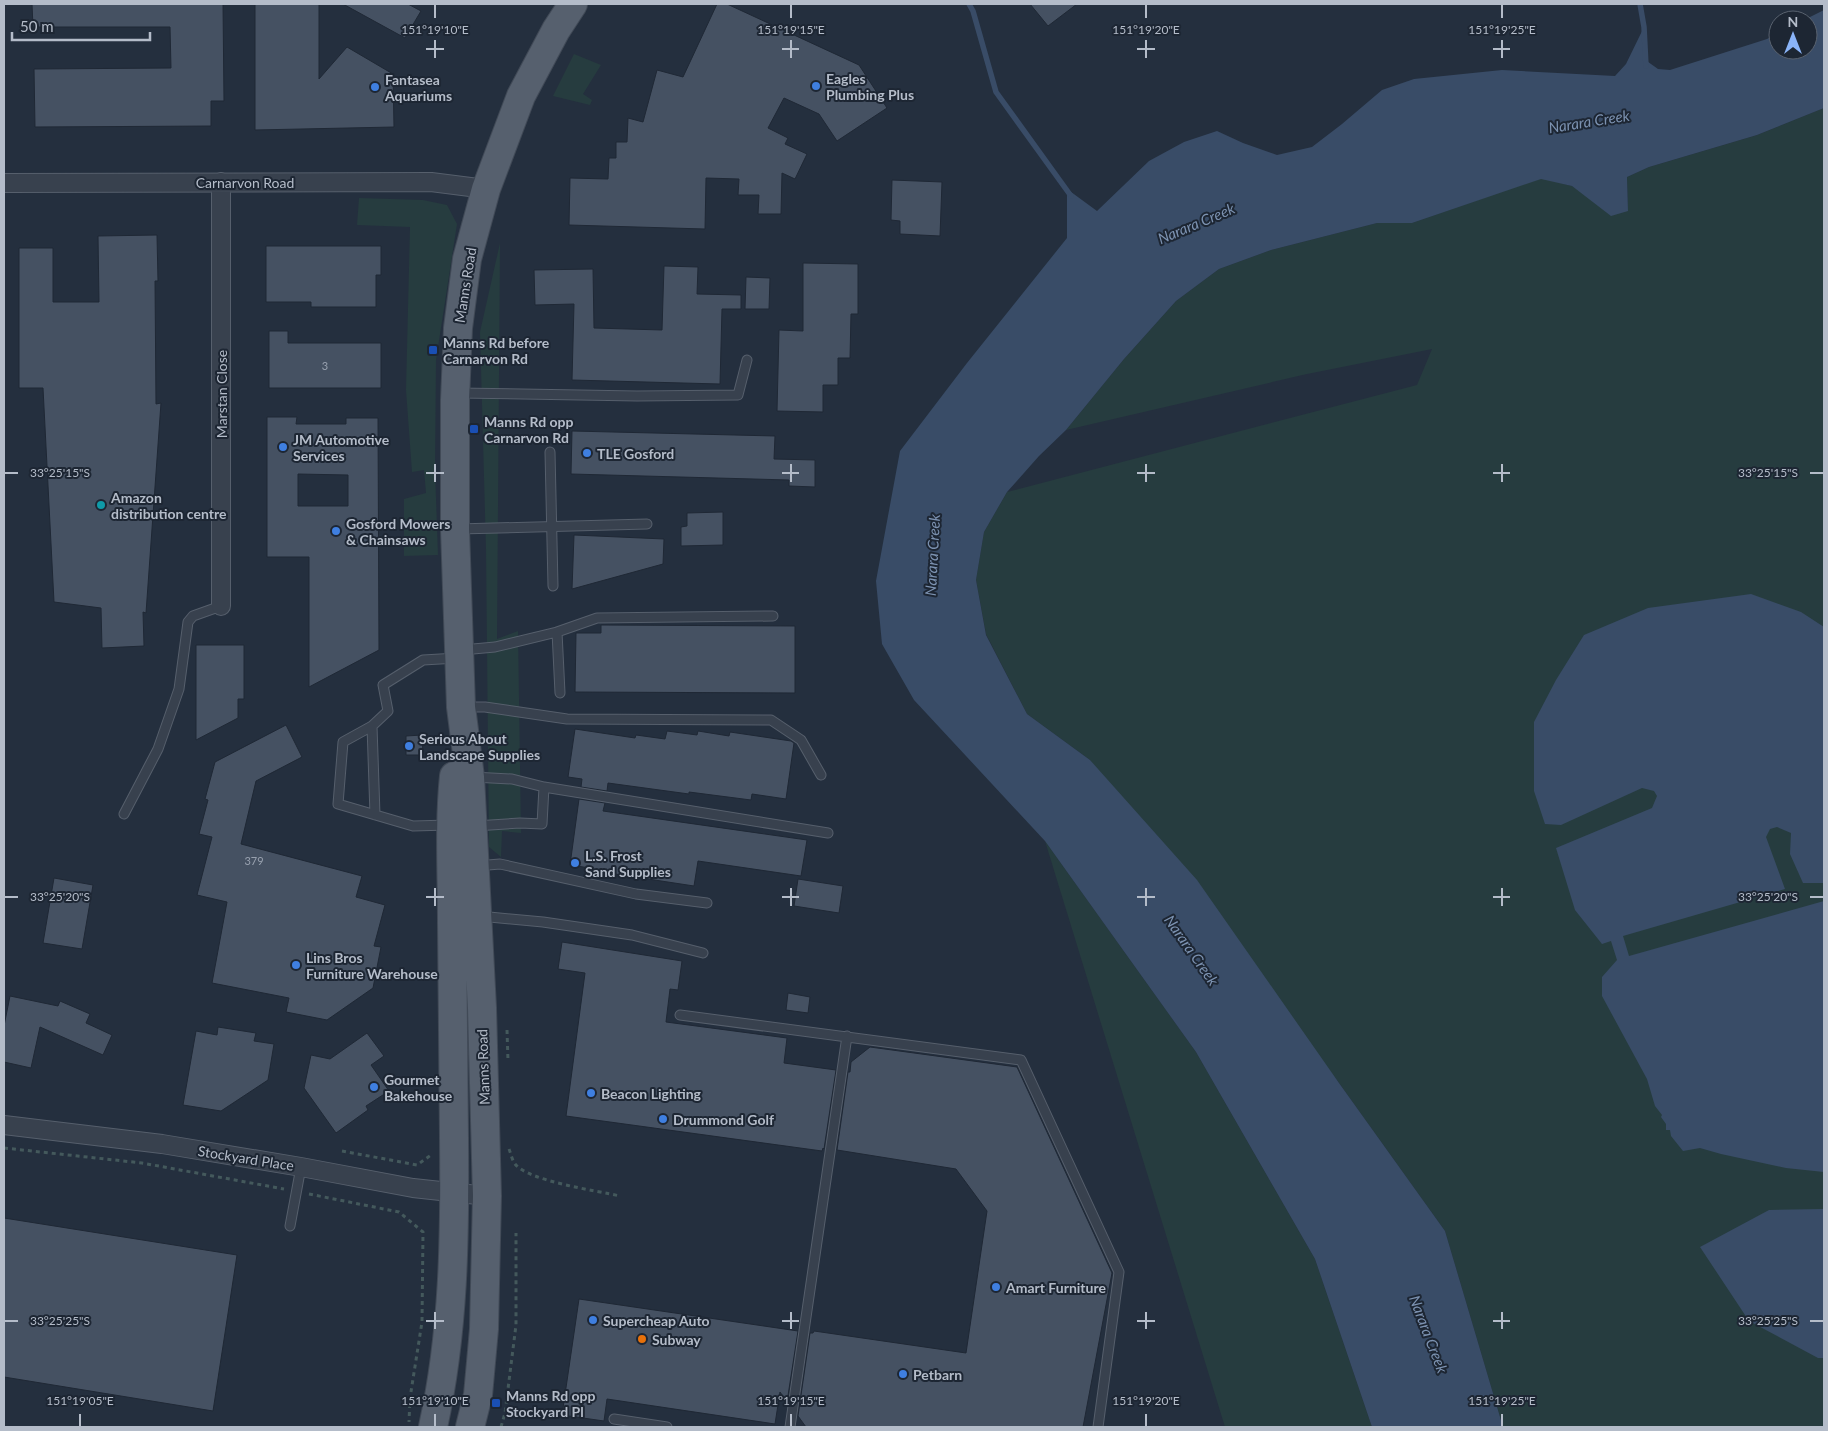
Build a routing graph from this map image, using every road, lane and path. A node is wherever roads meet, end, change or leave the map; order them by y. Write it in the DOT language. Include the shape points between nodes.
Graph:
graph roads {
  1 [pos="573,4"];
  2 [pos="221,182"];
  3 [pos="4,183"];
  4 [pos="486,190"];
  5 [pos="747,360"];
  6 [pos="455,392"];
  7 [pos="550,452"];
  8 [pos="647,524"];
  9 [pos="552,526"];
  10 [pos="455,529"];
  11 [pos="553,586"];
  12 [pos="221,606"];
  13 [pos="773,616"];
  14 [pos="557,632"];
  15 [pos="460,654"];
  16 [pos="560,693"];
  17 [pos="461,707"];
  18 [pos="372,726"];
  19 [pos="821,775"];
  20 [pos="470,777"];
  21 [pos="544,787"];
  22 [pos="124,814"];
  23 [pos="375,815"];
  24 [pos="462,826"];
  25 [pos="828,833"];
  26 [pos="474,866"];
  27 [pos="707,903"];
  28 [pos="476,916"];
  29 [pos="703,953"];
  30 [pos="680,1014"];
  31 [pos="506,1026"];
  32 [pos="847,1036"];
  33 [pos="508,1063"];
  34 [pos="4,1125"];
  35 [pos="508,1147"];
  36 [pos="4,1148"];
  37 [pos="342,1151"];
  38 [pos="434,1153"];
  39 [pos="301,1167"];
  40 [pos="296,1191"];
  41 [pos="454,1192"];
  42 [pos="487,1196"];
  43 [pos="620,1196"];
  44 [pos="290,1226"];
  45 [pos="516,1233"];
  46 [pos="614,1419"];
  47 [pos="409,1427"];
  48 [pos="433,1427"];
  49 [pos="470,1427"];
  50 [pos="501,1427"];
  51 [pos="667,1427"];
  52 [pos="790,1427"];
  53 [pos="1098,1427"];
  1 -- 4 [label="main road, Manns Road" via="521,96"];
  2 -- 3 [label="street, Carnarvon Road"];
  2 -- 4 [label="street, Carnarvon Road" via="431,182"];
  2 -- 12 [label="street, Marstan Close"];
  4 -- 6 [label="main road, Manns Road" via="462,290"];
  5 -- 6 [label="lane" via="738,395"];
  6 -- 10 [label="main road, Manns Road"];
  7 -- 9 [label="lane"];
  8 -- 9 [label="lane"];
  9 -- 10 [label="lane"];
  9 -- 11 [label="lane"];
  10 -- 15 [label="main road, Manns Road"];
  12 -- 22 [label="lane" via="192,616 188,622 179,689 158,749"];
  13 -- 14 [label="lane" via="598,618"];
  14 -- 15 [label="lane"];
  14 -- 16 [label="lane"];
  15 -- 17 [label="main road, Manns Road"];
  15 -- 18 [label="lane" via="423,660 383,684 388,711"];
  17 -- 19 [label="lane" via="567,719 771,720 802,740"];
  17 -- 20 [label="main road, Manns Road"];
  17 -- 24 [label="main road, Manns Road" via="452,793"];
  18 -- 23 [label="lane"];
  18 -- 23 [label="lane" via="342,742 338,804"];
  20 -- 21 [label="lane" via="512,779"];
  20 -- 24 [label="main road, Manns Road"];
  21 -- 24 [label="lane" via="542,824"];
  21 -- 25 [label="lane"];
  23 -- 24 [label="lane" via="413,826"];
  24 -- 26 [label="main road, Manns Road"];
  24 -- 41 [label="main road, Manns Road"];
  26 -- 27 [label="lane" via="500,864 636,894"];
  26 -- 28 [label="main road, Manns Road"];
  28 -- 29 [label="lane" via="632,935"];
  28 -- 42 [label="main road, Manns Road"];
  30 -- 32 [label="lane"];
  31 -- 33 [label="path"];
  32 -- 52 [label="lane"];
  32 -- 53 [label="lane" via="1021,1060 1119,1272"];
  34 -- 39 [label="street, Stockyard Place" via="162,1144"];
  35 -- 43 [label="path" via="515,1164 526,1173"];
  36 -- 40 [label="path" via="142,1163"];
  37 -- 38 [label="path" via="417,1165"];
  39 -- 40 [label="lane"];
  39 -- 41 [label="street, Stockyard Place" via="413,1188"];
  40 -- 44 [label="lane"];
  40 -- 47 [label="path" via="399,1212 423,1232 422,1322 410,1398"];
  41 -- 42 [label="street, Stockyard Place"];
  41 -- 48 [label="main road, Manns Road" via="452,1305"];
  42 -- 49 [label="main road, Manns Road" via="484,1329 478,1394"];
  45 -- 50 [label="path" via="516,1325"];
  46 -- 51 [label="lane"];
}
